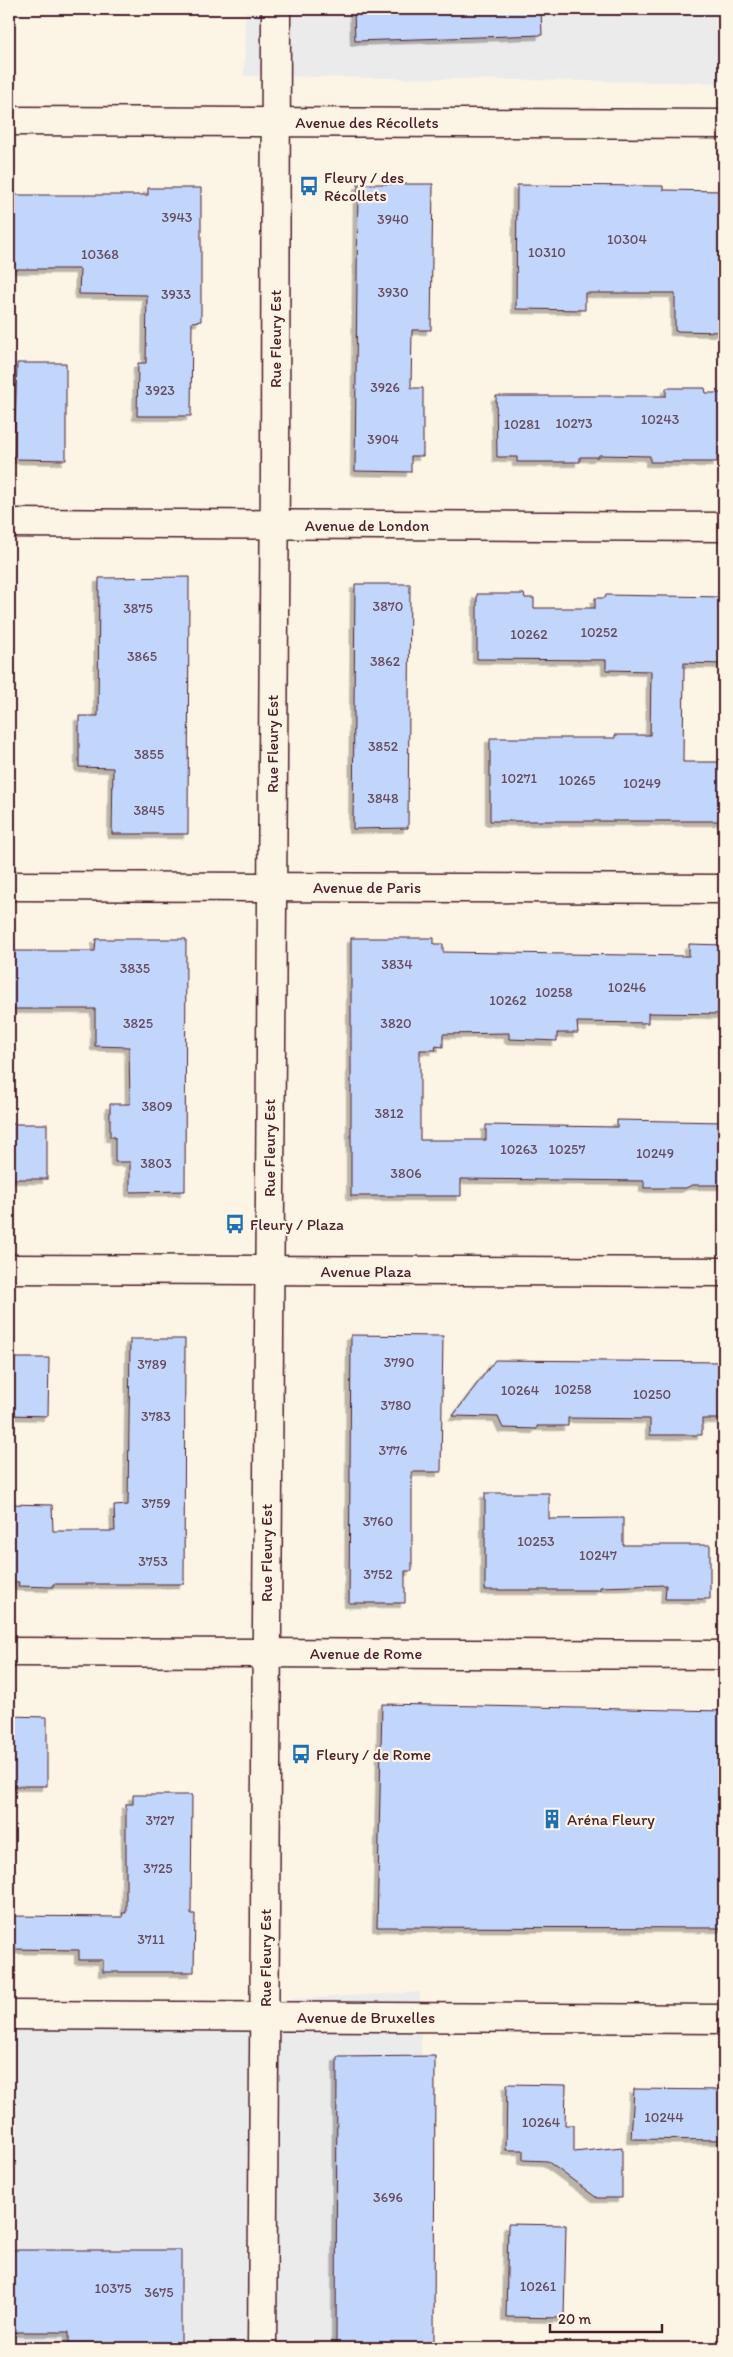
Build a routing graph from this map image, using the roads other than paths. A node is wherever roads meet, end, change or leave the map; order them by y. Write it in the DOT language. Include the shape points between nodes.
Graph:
graph roads {
  1 [pos="276,9"];
  2 [pos="9,121"];
  3 [pos="274,121"];
  4 [pos="724,124"];
  5 [pos="9,523"];
  6 [pos="274,524"];
  7 [pos="724,527"];
  8 [pos="9,886"];
  9 [pos="270,886"];
  10 [pos="724,889"];
  11 [pos="9,1269"];
  12 [pos="269,1270"];
  13 [pos="724,1272"];
  14 [pos="9,1652"];
  15 [pos="266,1653"];
  16 [pos="724,1655"];
  17 [pos="9,2015"];
  18 [pos="264,2017"];
  19 [pos="724,2019"];
  20 [pos="262,2348"];
  1 -- 3 [label="street, Rue Fleury Est"];
  2 -- 3 [label="street, Avenue des Récollets"];
  3 -- 4 [label="street, Avenue des Récollets"];
  3 -- 6 [label="street, Rue Fleury Est"];
  5 -- 6 [label="street, Avenue de London"];
  6 -- 7 [label="street, Avenue de London"];
  6 -- 9 [label="street, Rue Fleury Est"];
  8 -- 9 [label="street, Avenue de Paris"];
  9 -- 10 [label="street, Avenue de Paris"];
  9 -- 12 [label="street, Rue Fleury Est"];
  11 -- 12 [label="street, Avenue Plaza"];
  12 -- 13 [label="street, Avenue Plaza"];
  12 -- 15 [label="street, Rue Fleury Est"];
  14 -- 15 [label="street, Avenue de Rome"];
  15 -- 16 [label="street, Avenue de Rome"];
  15 -- 18 [label="street, Rue Fleury Est"];
  17 -- 18 [label="street, Avenue de Bruxelles"];
  18 -- 19 [label="street, Avenue de Bruxelles"];
  18 -- 20 [label="street, Rue Fleury Est"];
}
